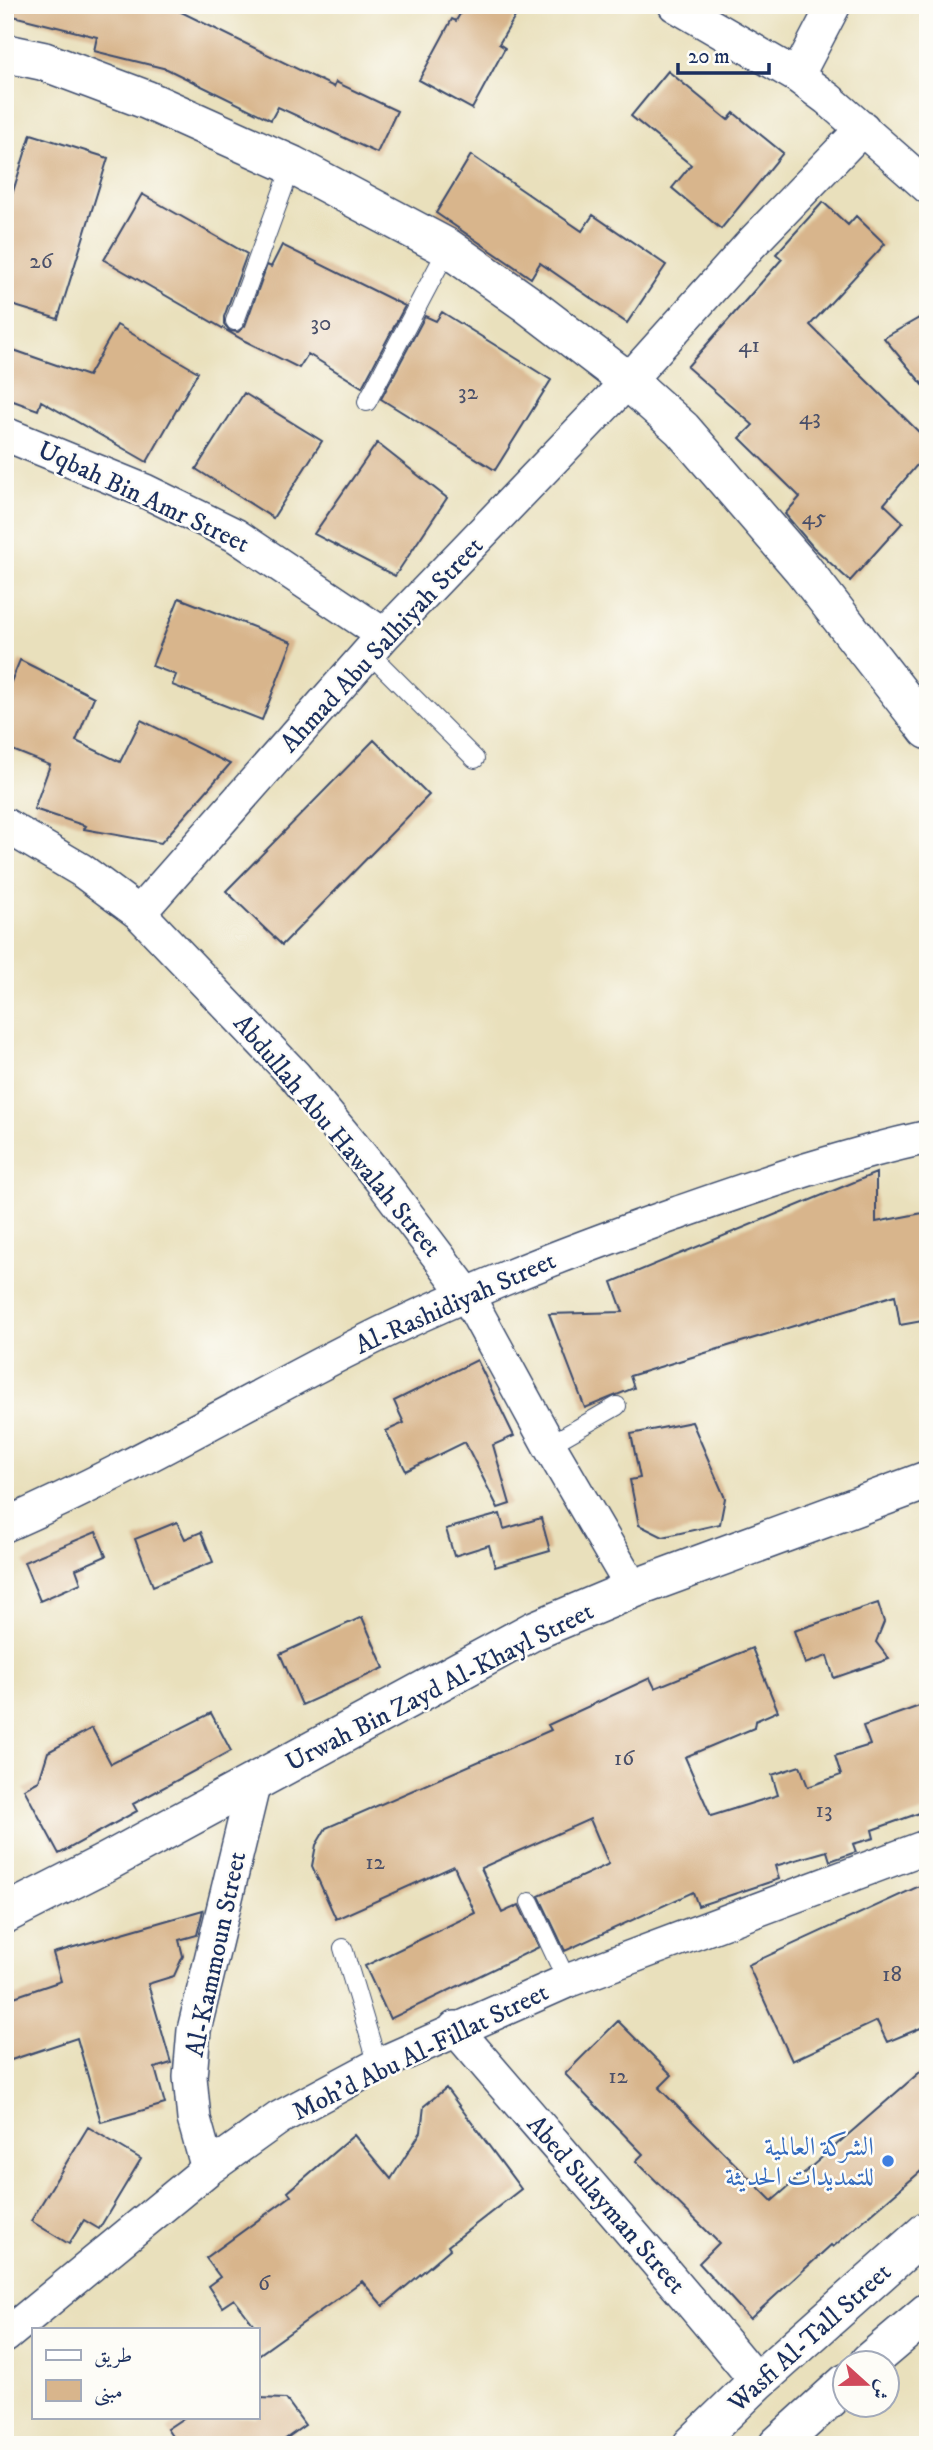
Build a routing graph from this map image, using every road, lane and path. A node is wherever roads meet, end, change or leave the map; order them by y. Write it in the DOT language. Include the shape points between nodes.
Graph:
graph roads {
  1 [pos="676,5"];
  2 [pos="834,5"];
  3 [pos="5,53"];
  4 [pos="797,76"];
  5 [pos="863,128"];
  6 [pos="292,165"];
  7 [pos="928,187"];
  8 [pos="448,248"];
  9 [pos="235,321"];
  10 [pos="628,381"];
  11 [pos="367,402"];
  12 [pos="5,434"];
  13 [pos="376,644"];
  14 [pos="928,730"];
  15 [pos="475,759"];
  16 [pos="5,825"];
  17 [pos="139,913"];
  18 [pos="928,1137"];
  19 [pos="466,1293"];
  20 [pos="617,1406"];
  21 [pos="549,1445"];
  22 [pos="928,1480"];
  23 [pos="9,1516"];
  24 [pos="633,1588"];
  25 [pos="254,1782"];
  26 [pos="928,1846"];
  27 [pos="530,1902"];
  28 [pos="5,1914"];
  29 [pos="343,1948"];
  30 [pos="567,1981"];
  31 [pos="455,2028"];
  32 [pos="378,2065"];
  33 [pos="208,2169"];
  34 [pos="928,2230"];
  35 [pos="928,2312"];
  36 [pos="5,2336"];
  37 [pos="886,2348"];
  38 [pos="757,2382"];
  39 [pos="832,2395"];
  40 [pos="692,2445"];
  41 [pos="778,2445"];
  1 -- 4 [label="street"];
  2 -- 4 [label="street"];
  3 -- 6 [label="street" via="43,61 147,100"];
  4 -- 5 [label="street"];
  5 -- 7 [label="street"];
  5 -- 10 [label="street, Ahmad Abu Salhiyah Street"];
  6 -- 8 [label="street"];
  6 -- 9 [label="lane"];
  8 -- 10 [label="street"];
  8 -- 11 [label="lane"];
  10 -- 13 [label="street, Ahmad Abu Salhiyah Street"];
  10 -- 14 [label="street" via="682,429 730,483"];
  12 -- 13 [label="street, Uqbah Bin Amr Street" via="145,491 235,535"];
  13 -- 15 [label="lane"];
  13 -- 17 [label="street, Ahmad Abu Salhiyah Street"];
  16 -- 17 [label="street, Abdullah Abu Hawalah Street" via="81,870"];
  17 -- 19 [label="street, Abdullah Abu Hawalah Street" via="295,1076"];
  18 -- 19 [label="street, Al-Rashidiyah Street" via="774,1178"];
  19 -- 21 [label="street, Abdullah Abu Hawalah Street"];
  19 -- 23 [label="street, Al-Rashidiyah Street" via="343,1352 160,1452"];
  20 -- 21 [label="lane"];
  21 -- 24 [label="street, Abdullah Abu Hawalah Street"];
  22 -- 24 [label="street, Urwah Bin Zayd Al-Khayl Street"];
  24 -- 25 [label="street, Urwah Bin Zayd Al-Khayl Street" via="533,1631"];
  25 -- 28 [label="street, Urwah Bin Zayd Al-Khayl Street"];
  25 -- 33 [label="street, Al-Kammoun Street" via="194,2030 190,2077 194,2119"];
  26 -- 30 [label="street, Moh'd Abu Al-Fillat Street"];
  27 -- 30 [label="lane"];
  29 -- 32 [label="lane"];
  30 -- 31 [label="street, Moh'd Abu Al-Fillat Street"];
  31 -- 32 [label="street, Moh'd Abu Al-Fillat Street"];
  31 -- 38 [label="street, Abed Sulayman Street"];
  32 -- 33 [label="street, Moh'd Abu Al-Fillat Street" via="279,2119"];
  33 -- 36 [label="street, Moh'd Abu Al-Fillat Street"];
  34 -- 38 [label="street, Wasfi Al-Tall Street"];
  35 -- 37 [label="street"];
  38 -- 40 [label="street, Wasfi Al-Tall Street"];
  39 -- 41 [label="street"];
}
